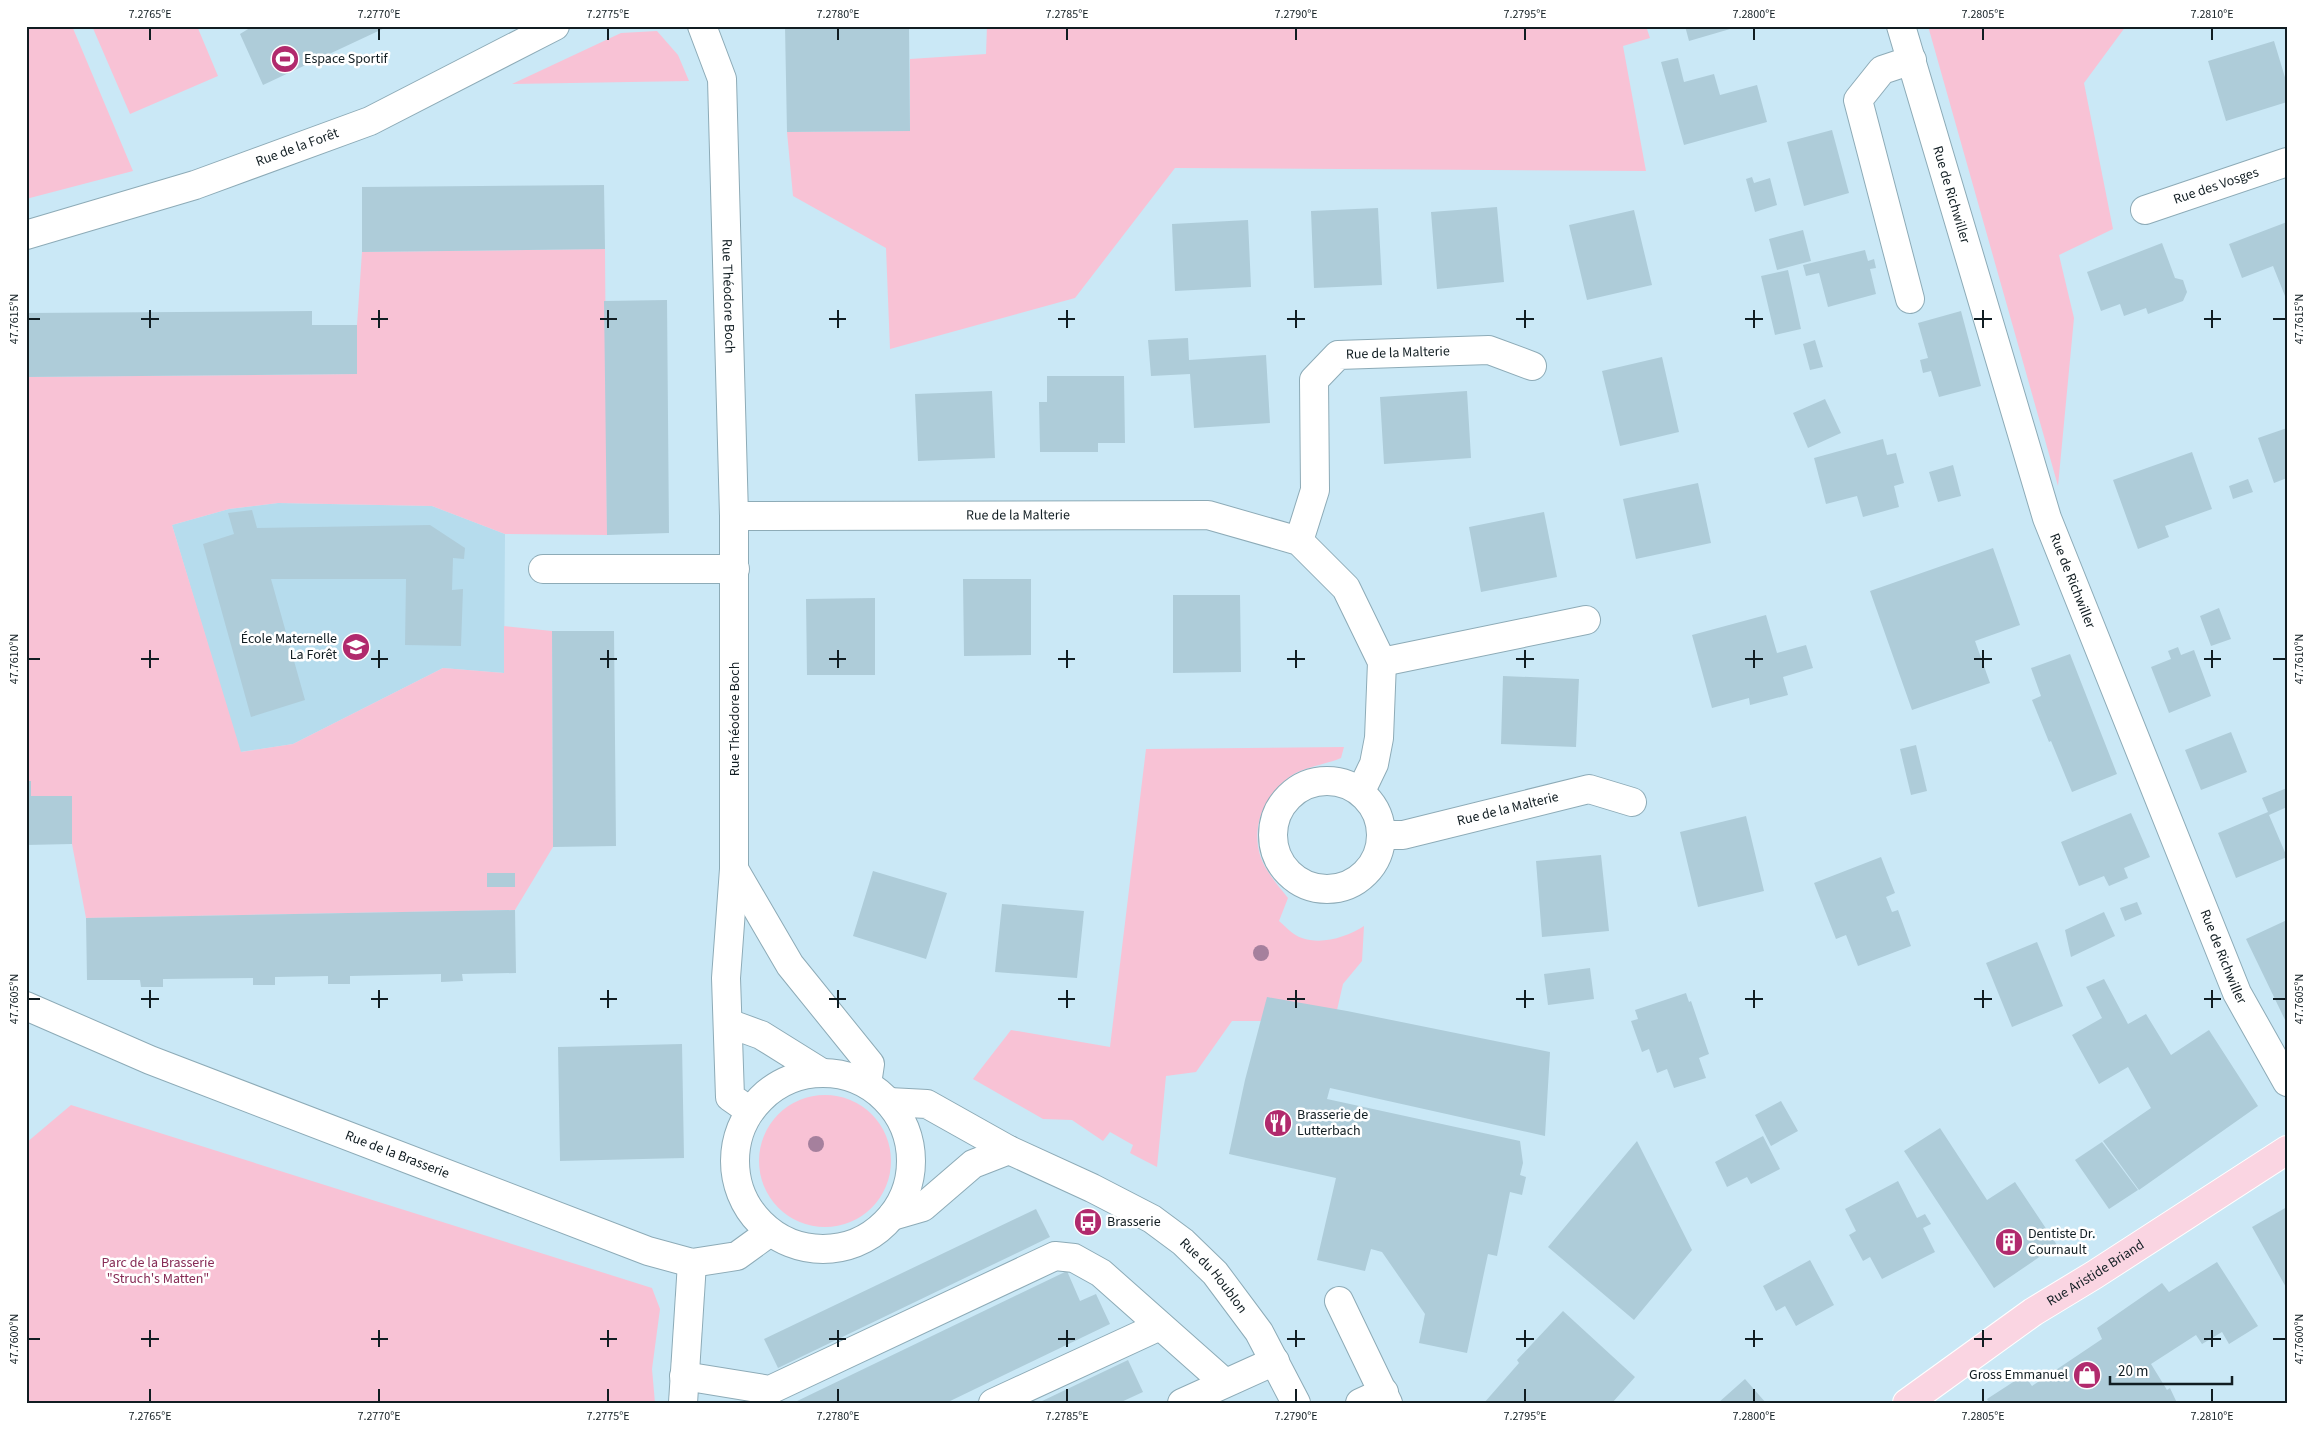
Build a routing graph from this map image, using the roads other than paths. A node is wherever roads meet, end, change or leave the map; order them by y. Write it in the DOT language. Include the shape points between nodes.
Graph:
graph roads {
  1 [pos="555,26"];
  2 [pos="702,26"];
  3 [pos="1901,26"];
  4 [pos="1912,60"];
  5 [pos="2287,162"];
  6 [pos="2145,210"];
  7 [pos="26,235"];
  8 [pos="1910,300"];
  9 [pos="1532,366"];
  10 [pos="734,516"];
  11 [pos="1299,541"];
  12 [pos="543,569"];
  13 [pos="735,569"];
  14 [pos="1586,620"];
  15 [pos="1382,662"];
  16 [pos="1361,791"];
  17 [pos="1632,802"];
  18 [pos="1382,835"];
  19 [pos="734,869"];
  20 [pos="26,1006"];
  21 [pos="728,1023"];
  22 [pos="822,1073"];
  23 [pos="2287,1082"];
  24 [pos="867,1084"];
  25 [pos="889,1102"];
  26 [pos="750,1111"];
  27 [pos="1009,1150"];
  28 [pos="2287,1150"];
  29 [pos="892,1216"];
  30 [pos="770,1232"];
  31 [pos="692,1263"];
  32 [pos="1339,1301"];
  33 [pos="1160,1326"];
  34 [pos="1275,1361"];
  35 [pos="684,1376"];
  36 [pos="1225,1384"];
  37 [pos="1378,1399"];
  38 [pos="683,1403"];
  39 [pos="993,1403"];
  40 [pos="1182,1403"];
  41 [pos="1296,1403"];
  42 [pos="1907,1403"];
  1 -- 7 [label="street, Rue de la Forêt" via="370,121 195,185"];
  2 -- 10 [label="street, Rue Théodore Boch" via="722,79"];
  3 -- 4 [label="street, Rue de Richwiller"];
  4 -- 8 [label="street" via="1882,70 1858,100"];
  4 -- 23 [label="street, Rue de Richwiller" via="2047,518 2237,993"];
  5 -- 6 [label="street, Rue des Vosges"];
  9 -- 11 [label="street, Rue de la Malterie" via="1489,350 1338,354 1314,380 1315,490"];
  10 -- 11 [label="street, Rue de la Malterie" via="1208,515"];
  10 -- 13 [label="street, Rue Théodore Boch"];
  11 -- 15 [label="street, Rue de la Malterie" via="1346,588"];
  12 -- 13 [label="street"];
  13 -- 19 [label="street, Rue Théodore Boch"];
  14 -- 15 [label="street"];
  15 -- 16 [label="street, Rue de la Malterie" via="1379,738 1374,764"];
  16 -- 18 [label="street" via="1376,810"];
  16 -- 18 [label="street" via="1336,780 1314,781 1292,792 1277,811 1272,836 1278,860 1293,878 1316,889 1340,888 1362,877 1377,857"];
  17 -- 18 [label="street, Rue de la Malterie" via="1589,790 1403,835"];
  19 -- 21 [label="street, Rue Théodore Boch" via="726,978"];
  19 -- 24 [label="street" via="790,966 870,1064"];
  20 -- 31 [label="street, Rue de la Brasserie" via="150,1060 648,1251"];
  21 -- 22 [label="street" via="761,1035"];
  21 -- 26 [label="street, Rue Théodore Boch" via="730,1097"];
  22 -- 24 [label="street" via="845,1076"];
  22 -- 26 [label="street" via="794,1078 770,1090"];
  24 -- 25 [label="street"];
  25 -- 27 [label="street, Rue du Houblon" via="927,1104"];
  25 -- 29 [label="street" via="903,1122 910,1146 911,1171 905,1195"];
  26 -- 30 [label="street" via="739,1135 734,1162 739,1188 751,1212"];
  27 -- 29 [label="street" via="973,1164 923,1207"];
  27 -- 34 [label="street, Rue du Houblon" via="1152,1219 1183,1242 1215,1273 1259,1332"];
  28 -- 42 [label="main road, Rue Aristide Briand" via="2033,1312"];
  29 -- 30 [label="street" via="872,1235 847,1246 821,1249 794,1244"];
  30 -- 31 [label="street, Rue de la Brasserie" via="737,1256"];
  31 -- 35 [label="street"];
  32 -- 37 [label="street"];
  33 -- 35 [label="street" via="1101,1273 1074,1258 1055,1256 770,1390"];
  33 -- 36 [label="street"];
  33 -- 39 [label="street"];
  34 -- 36 [label="street"];
  34 -- 41 [label="street, Rue du Houblon"];
  35 -- 38 [label="street"];
  36 -- 40 [label="street"];
}
